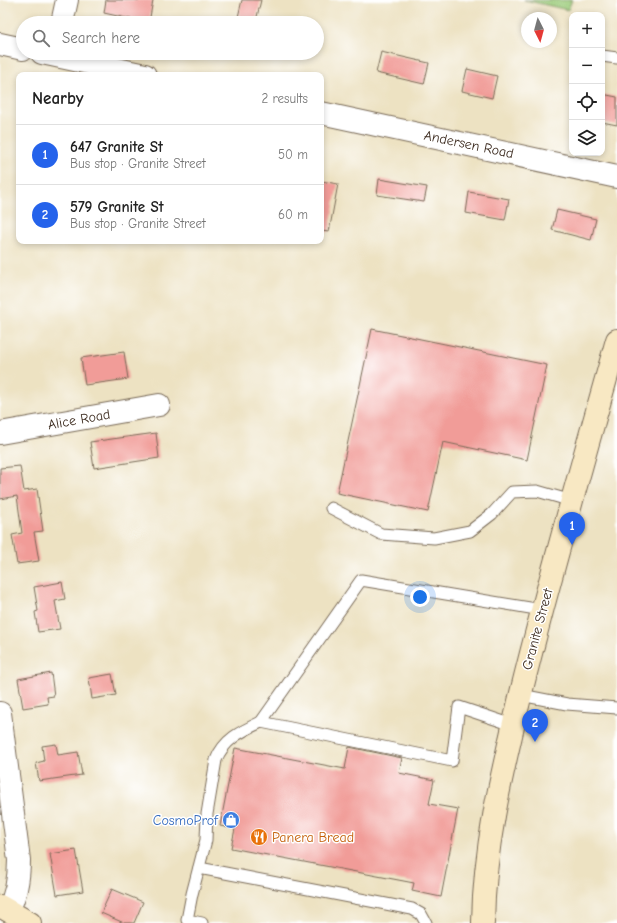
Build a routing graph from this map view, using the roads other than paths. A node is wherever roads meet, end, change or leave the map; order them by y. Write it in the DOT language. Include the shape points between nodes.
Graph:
graph roads {
  1 [pos="67,0"];
  2 [pos="64,16"];
  3 [pos="0,44"];
  4 [pos="16,47"];
  5 [pos="605,56"];
  6 [pos="617,58"];
  7 [pos="78,60"];
  8 [pos="132,72"];
  9 [pos="324,114"];
  10 [pos="617,177"];
  11 [pos="617,340"];
  12 [pos="159,405"];
  13 [pos="0,433"];
  14 [pos="572,502"];
  15 [pos="331,508"];
  16 [pos="542,610"];
  17 [pos="520,695"];
  18 [pos="617,708"];
  19 [pos="0,713"];
  20 [pos="261,722"];
  21 [pos="513,725"];
  22 [pos="199,868"];
  23 [pos="4,908"];
  24 [pos="186,922"];
  25 [pos="30,923"];
  26 [pos="202,923"];
  27 [pos="426,923"];
  28 [pos="483,923"];
  1 -- 2 [label="street"];
  3 -- 4 [label="street"];
  5 -- 6 [label="lane"];
  7 -- 8 [label="street"];
  9 -- 10 [label="street, Andersen Road"];
  11 -- 14 [label="main road, Granite Street"];
  12 -- 13 [label="street, Alice Road"];
  14 -- 15 [label="lane" via="537,491 512,492 492,514 470,531 434,538 381,534"];
  14 -- 16 [label="main road, Granite Street"];
  16 -- 17 [label="main road, Granite Street"];
  16 -- 20 [label="lane" via="361,580"];
  17 -- 18 [label="lane" via="560,703"];
  17 -- 21 [label="main road, Granite Street"];
  19 -- 23 [label="street" via="19,860 16,894"];
  20 -- 21 [label="lane" via="452,761 460,707"];
  20 -- 22 [label="lane" via="234,736 223,746 216,760 207,814 206,840"];
  21 -- 28 [label="main road, Granite Street" via="492,825 485,873"];
  22 -- 24 [label="lane"];
  22 -- 27 [label="lane" via="412,909 421,914"];
  23 -- 25 [label="main road"];
  24 -- 26 [label="lane"];
}
